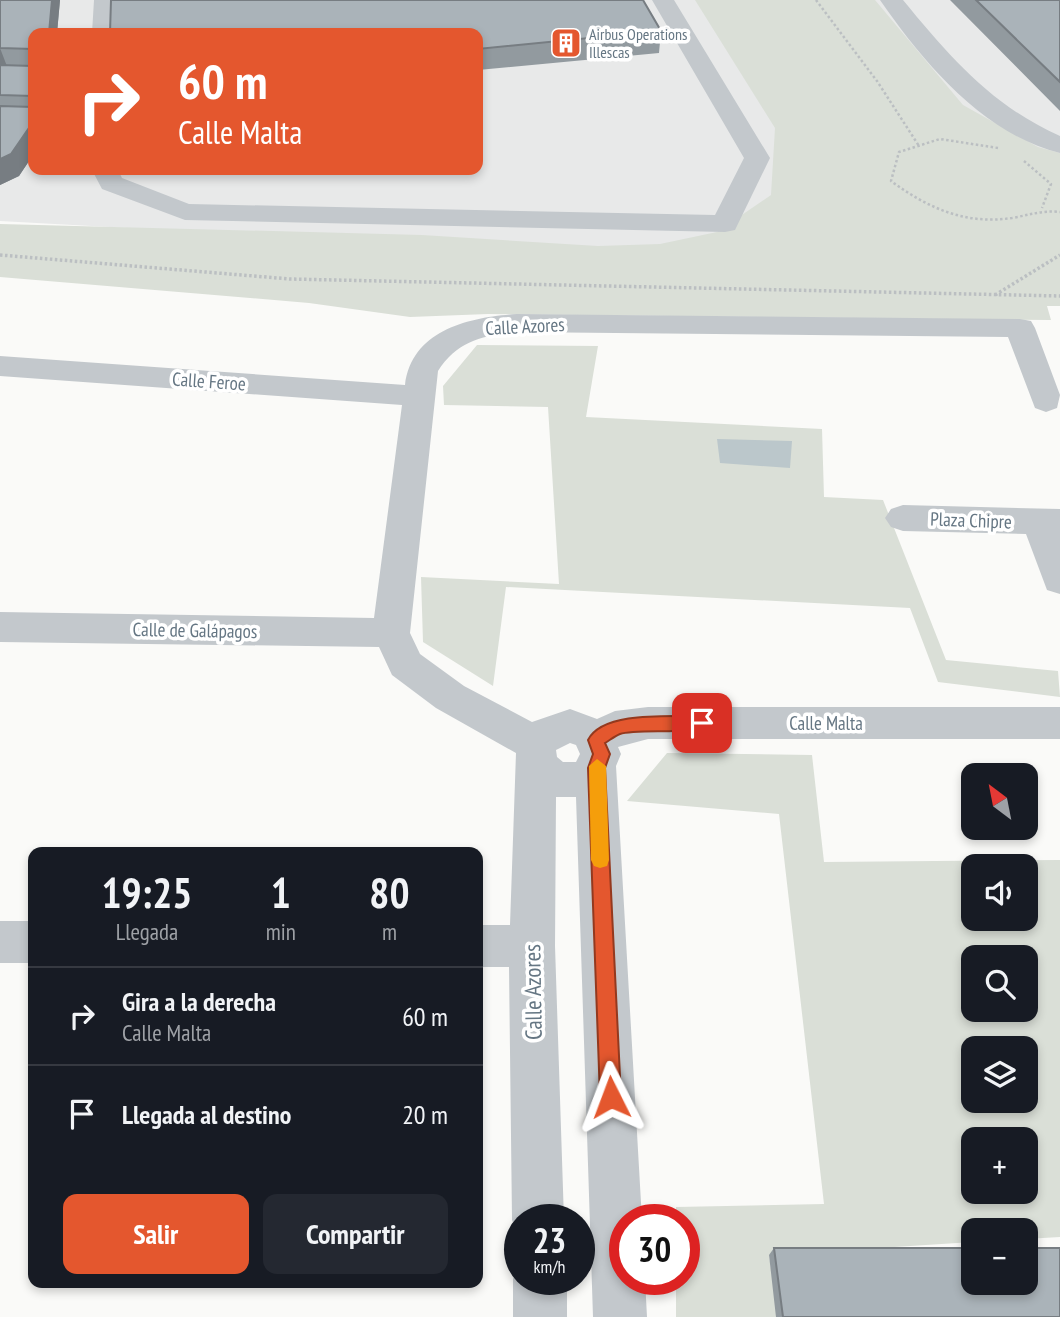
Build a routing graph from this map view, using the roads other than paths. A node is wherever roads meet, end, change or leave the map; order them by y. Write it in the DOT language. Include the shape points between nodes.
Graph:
graph roads {
  1 [pos="105,0"];
  2 [pos="663,0"];
  3 [pos="891,0"];
  4 [pos="104,28"];
  5 [pos="1060,145"];
  6 [pos="107,175"];
  7 [pos="0,366"];
  8 [pos="417,397"];
  9 [pos="1046,401"];
  10 [pos="903,518"];
  11 [pos="1050,522"];
  12 [pos="1060,580"];
  13 [pos="0,627"];
  14 [pos="391,633"];
  15 [pos="1060,723"];
  16 [pos="536,754"];
  17 [pos="596,754"];
  18 [pos="0,942"];
  19 [pos="28,942"];
  20 [pos="483,946"];
  21 [pos="532,946"];
  22 [pos="538,1204"];
  23 [pos="540,1295"];
  24 [pos="541,1317"];
  25 [pos="620,1317"];
  1 -- 4 [label="street"];
  2 -- 6 [label="street" via="757,158 725,224 186,212 111,183"];
  3 -- 5 [label="street" via="960,84 1002,117"];
  7 -- 8 [label="street, Calle Feroe"];
  8 -- 9 [label="street, Calle Azores" via="422,371 433,351 454,335 484,325 517,323 1020,328"];
  8 -- 14 [label="street, Calle Azores"];
  10 -- 11 [label="street, Plaza Chipre"];
  11 -- 12 [label="street, Plaza Chipre"];
  13 -- 14 [label="street, Calle de Galápagos"];
  14 -- 16 [label="street" via="406,664"];
  15 -- 17 [label="street, Calle Malta" via="648,723 615,728"];
  16 -- 17 [label="street" via="549,730 559,727 580,729"];
  16 -- 21 [label="street, Calle Azores"];
  17 -- 25 [label="street"];
  18 -- 19 [label="street"];
  20 -- 21 [label="street"];
  21 -- 22 [label="street, Calle Azores"];
  23 -- 24 [label="street"];
}
